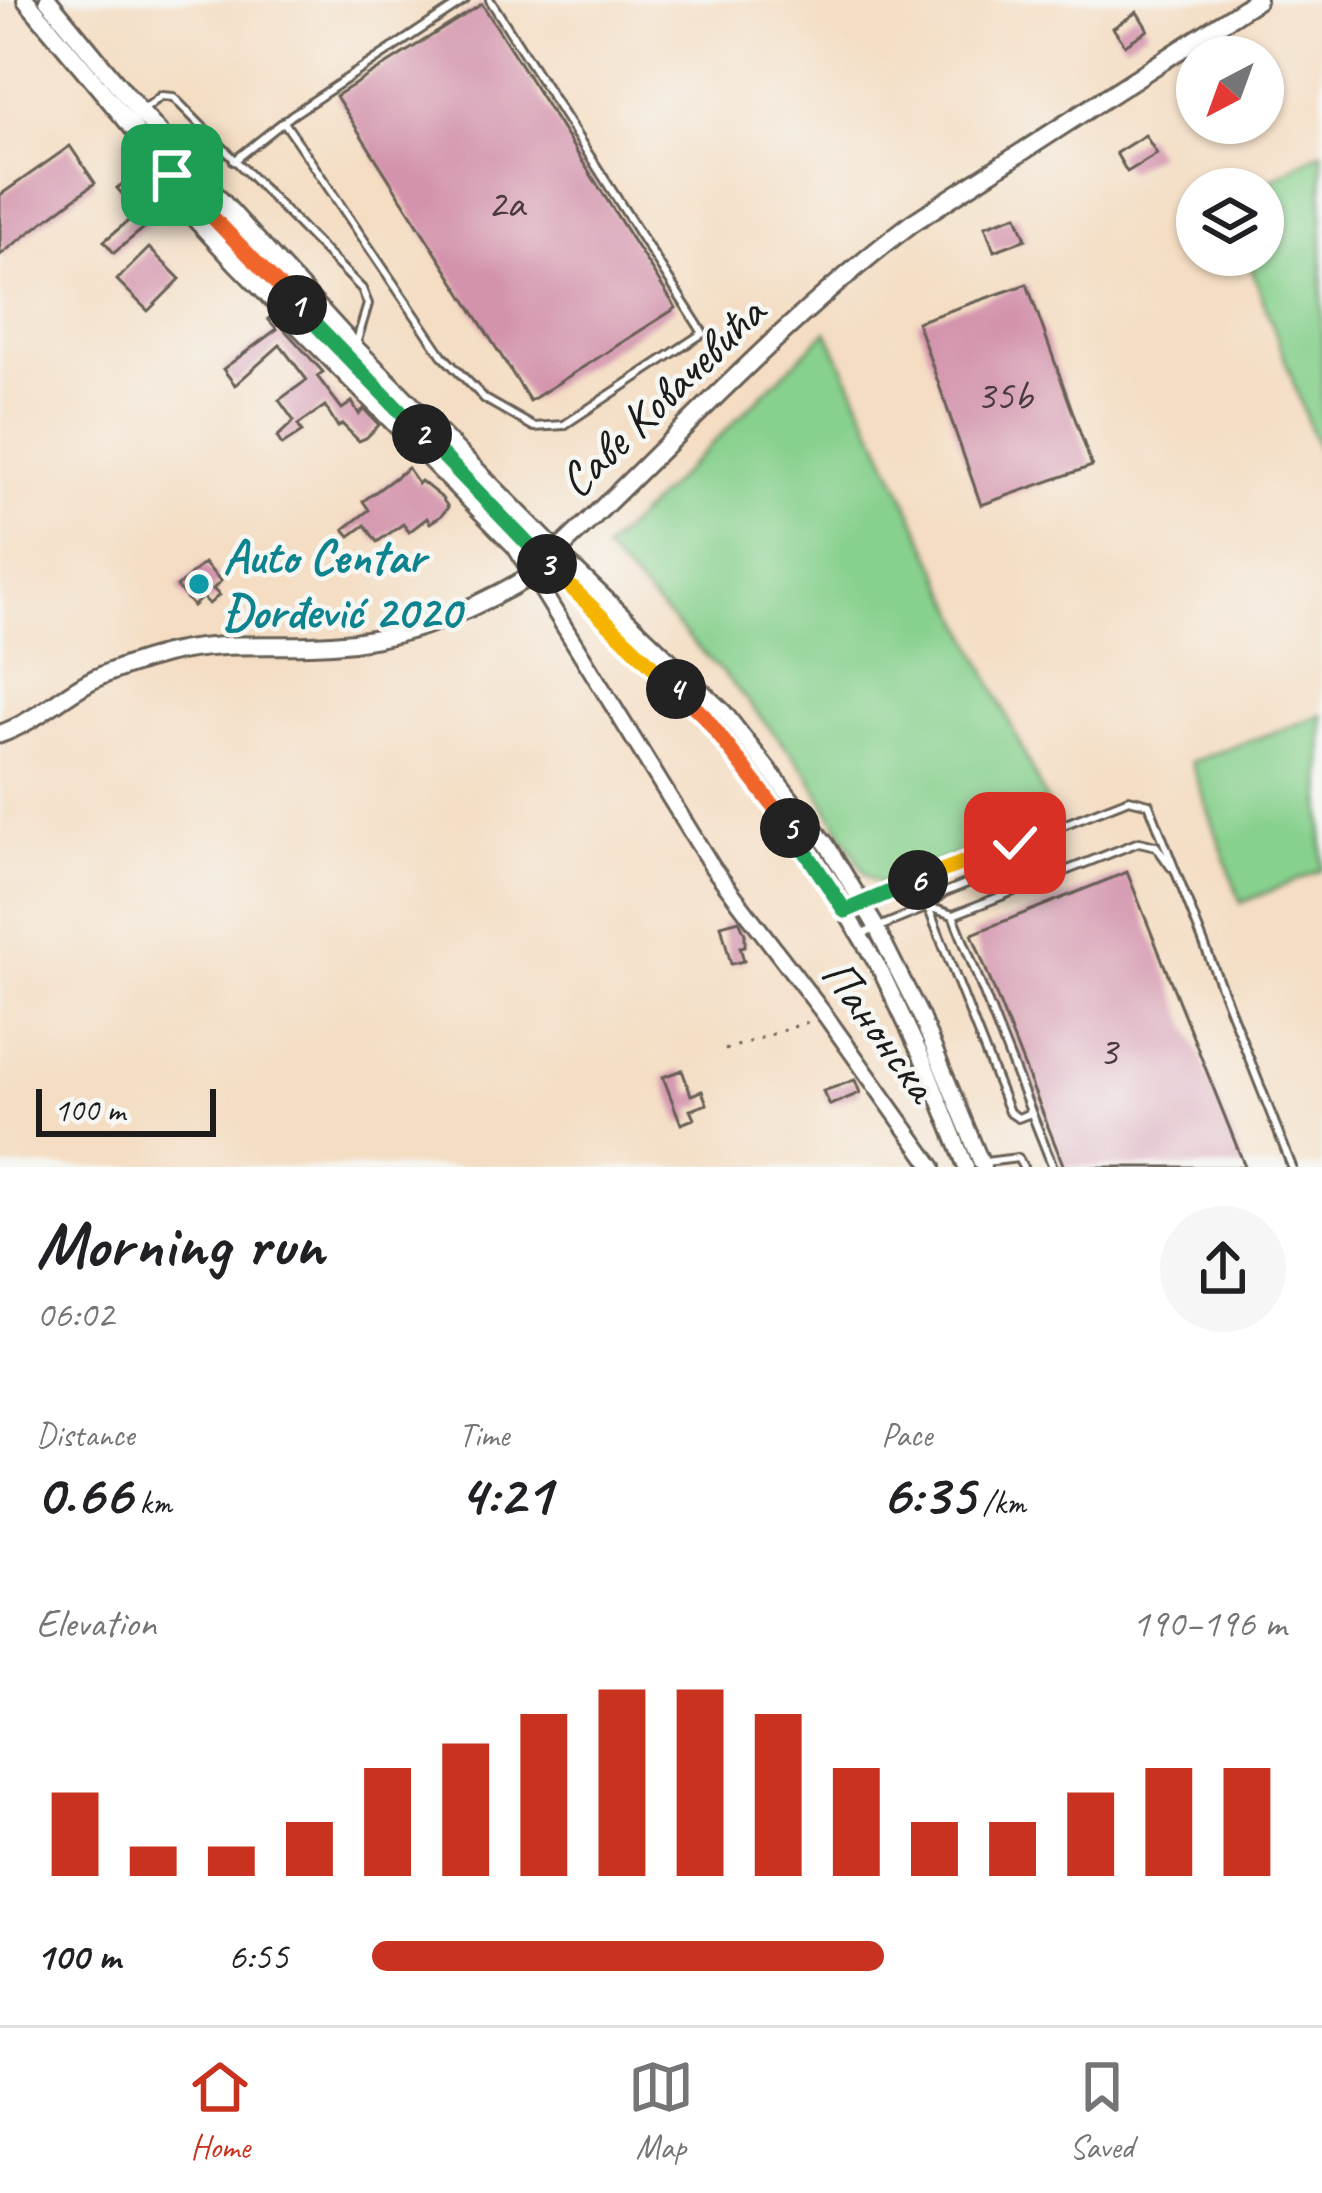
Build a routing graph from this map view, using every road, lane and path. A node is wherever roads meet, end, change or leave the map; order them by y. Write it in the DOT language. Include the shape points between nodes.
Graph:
graph roads {
  1 [pos="26,0"];
  2 [pos="48,0"];
  3 [pos="464,0"];
  4 [pos="490,0"];
  5 [pos="1256,0"];
  6 [pos="141,113"];
  7 [pos="284,122"];
  8 [pos="234,161"];
  9 [pos="157,178"];
  10 [pos="355,347"];
  11 [pos="545,563"];
  12 [pos="0,734"];
  13 [pos="1024,860"];
  14 [pos="1176,874"];
  15 [pos="862,904"];
  16 [pos="928,907"];
  17 [pos="845,911"];
  18 [pos="953,915"];
  19 [pos="877,928"];
  20 [pos="859,935"];
  21 [pos="825,1015"];
  22 [pos="725,1050"];
  23 [pos="1031,1112"];
  24 [pos="977,1166"];
  25 [pos="932,1167"];
  26 [pos="1023,1167"];
  27 [pos="1053,1167"];
  28 [pos="1292,1167"];
  1 -- 11 [label="street" via="172,175"];
  2 -- 6 [label="street"];
  3 -- 7 [label="lane"];
  4 -- 7 [label="lane" via="703,333 564,425 534,427 485,399 442,356"];
  5 -- 11 [label="street, Саве Ковачевића" via="872,254"];
  6 -- 8 [label="lane" via="161,96 173,97"];
  6 -- 10 [label="street"];
  7 -- 8 [label="lane"];
  8 -- 10 [label="lane" via="362,289 368,304"];
  9 -- 11 [label="street" via="515,547"];
  10 -- 11 [label="street"];
  11 -- 12 [label="street, Саве Ковачевића" via="477,606 360,642 213,645 154,658 95,679"];
  11 -- 15 [label="street" via="724,712"];
  11 -- 17 [label="street" via="705,717"];
  11 -- 21 [label="street, Панонска" via="713,868"];
  13 -- 16 [label="lane"];
  14 -- 15 [label="lane" via="1149,804 1136,798"];
  14 -- 18 [label="lane" via="1143,841"];
  14 -- 28 [label="lane"];
  15 -- 17 [label="lane"];
  15 -- 19 [label="street"];
  16 -- 18 [label="lane"];
  16 -- 19 [label="lane"];
  16 -- 23 [label="lane" via="1009,1112"];
  17 -- 20 [label="street"];
  18 -- 23 [label="lane"];
  19 -- 20 [label="lane"];
  19 -- 24 [label="street" via="921,1017"];
  20 -- 24 [label="street"];
  21 -- 22 [label="path"];
  21 -- 25 [label="street, Панонска"];
  23 -- 27 [label="lane"];
  24 -- 26 [label="lane" via="1010,1156"];
}
